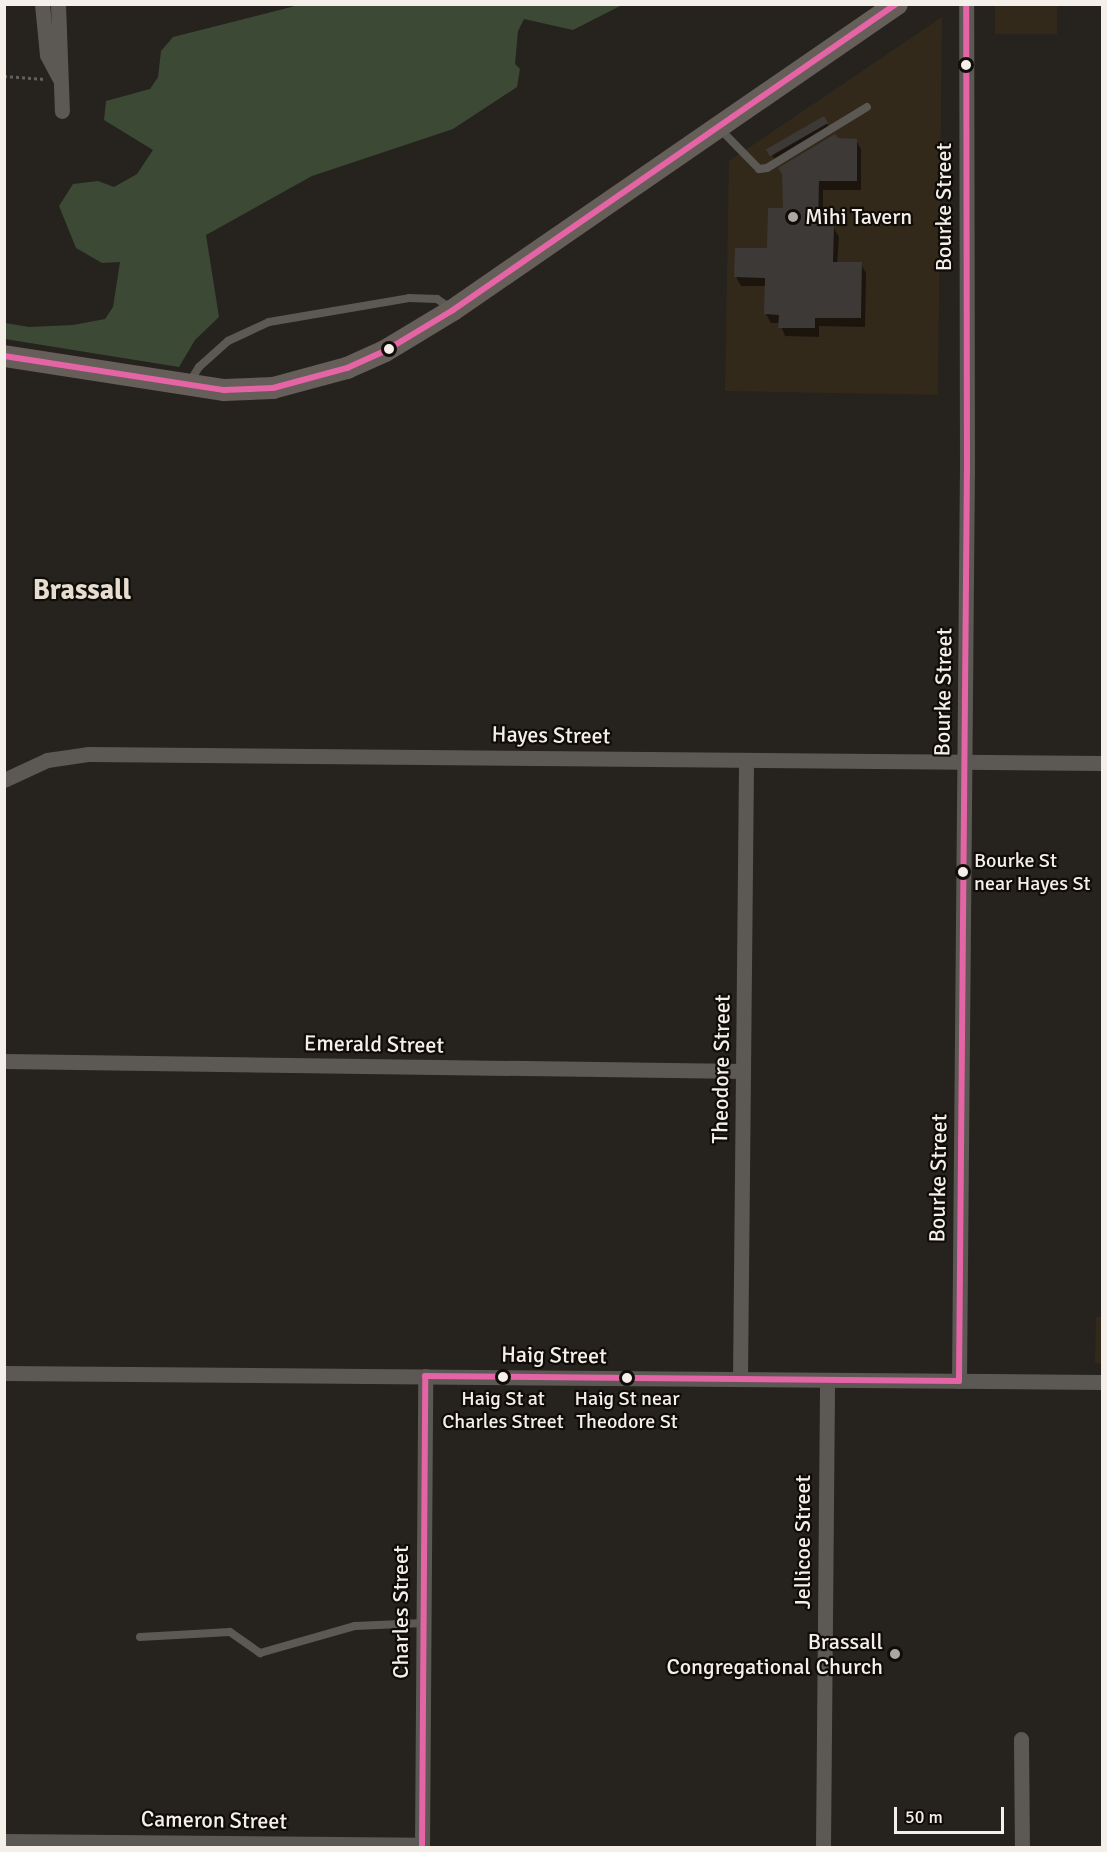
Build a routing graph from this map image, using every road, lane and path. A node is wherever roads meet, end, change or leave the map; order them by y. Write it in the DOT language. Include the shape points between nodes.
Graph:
graph roads {
  1 [pos="42,4"];
  2 [pos="58,4"];
  3 [pos="897,4"];
  4 [pos="966,4"];
  5 [pos="4,76"];
  6 [pos="59,78"];
  7 [pos="867,107"];
  8 [pos="62,111"];
  9 [pos="719,128"];
  10 [pos="453,310"];
  11 [pos="4,356"];
  12 [pos="187,387"];
  13 [pos="746,760"];
  14 [pos="965,762"];
  15 [pos="1102,763"];
  16 [pos="4,780"];
  17 [pos="4,1061"];
  18 [pos="743,1071"];
  19 [pos="4,1373"];
  20 [pos="425,1376"];
  21 [pos="740,1379"];
  22 [pos="827,1380"];
  23 [pos="959,1381"];
  24 [pos="1102,1382"];
  25 [pos="424,1623"];
  26 [pos="140,1636"];
  27 [pos="1021,1739"];
  28 [pos="4,1841"];
  29 [pos="422,1846"];
  30 [pos="823,1848"];
  31 [pos="1022,1848"];
  1 -- 6 [label="street" via="47,55"];
  2 -- 6 [label="street"];
  3 -- 9 [label="main road"];
  4 -- 14 [label="street, Bourke Street"];
  5 -- 6 [label="path"];
  6 -- 8 [label="street"];
  7 -- 9 [label="lane" via="768,168 759,169"];
  9 -- 10 [label="main road"];
  10 -- 12 [label="main road" via="385,351 317,378 273,388"];
  10 -- 12 [label="lane" via="438,299 409,298 269,322 228,341 199,367"];
  11 -- 12 [label="main road"];
  13 -- 14 [label="street, Hayes Street"];
  13 -- 16 [label="street, Hayes Street" via="88,754 47,760"];
  13 -- 18 [label="street, Theodore Street"];
  14 -- 15 [label="street, Hayes Street"];
  14 -- 23 [label="street, Bourke Street"];
  17 -- 18 [label="street, Emerald Street"];
  18 -- 21 [label="street, Theodore Street"];
  19 -- 20 [label="street, Haig Street"];
  20 -- 21 [label="street, Haig Street"];
  20 -- 25 [label="street, Charles Street"];
  21 -- 22 [label="street, Haig Street"];
  22 -- 23 [label="street, Haig Street"];
  22 -- 30 [label="street, Jellicoe Street"];
  23 -- 24 [label="street, Haig Street"];
  25 -- 26 [label="lane" via="355,1626 260,1653 230,1632"];
  25 -- 29 [label="street, Charles Street"];
  27 -- 31 [label="street"];
  28 -- 29 [label="street, Cameron Street"];
}
